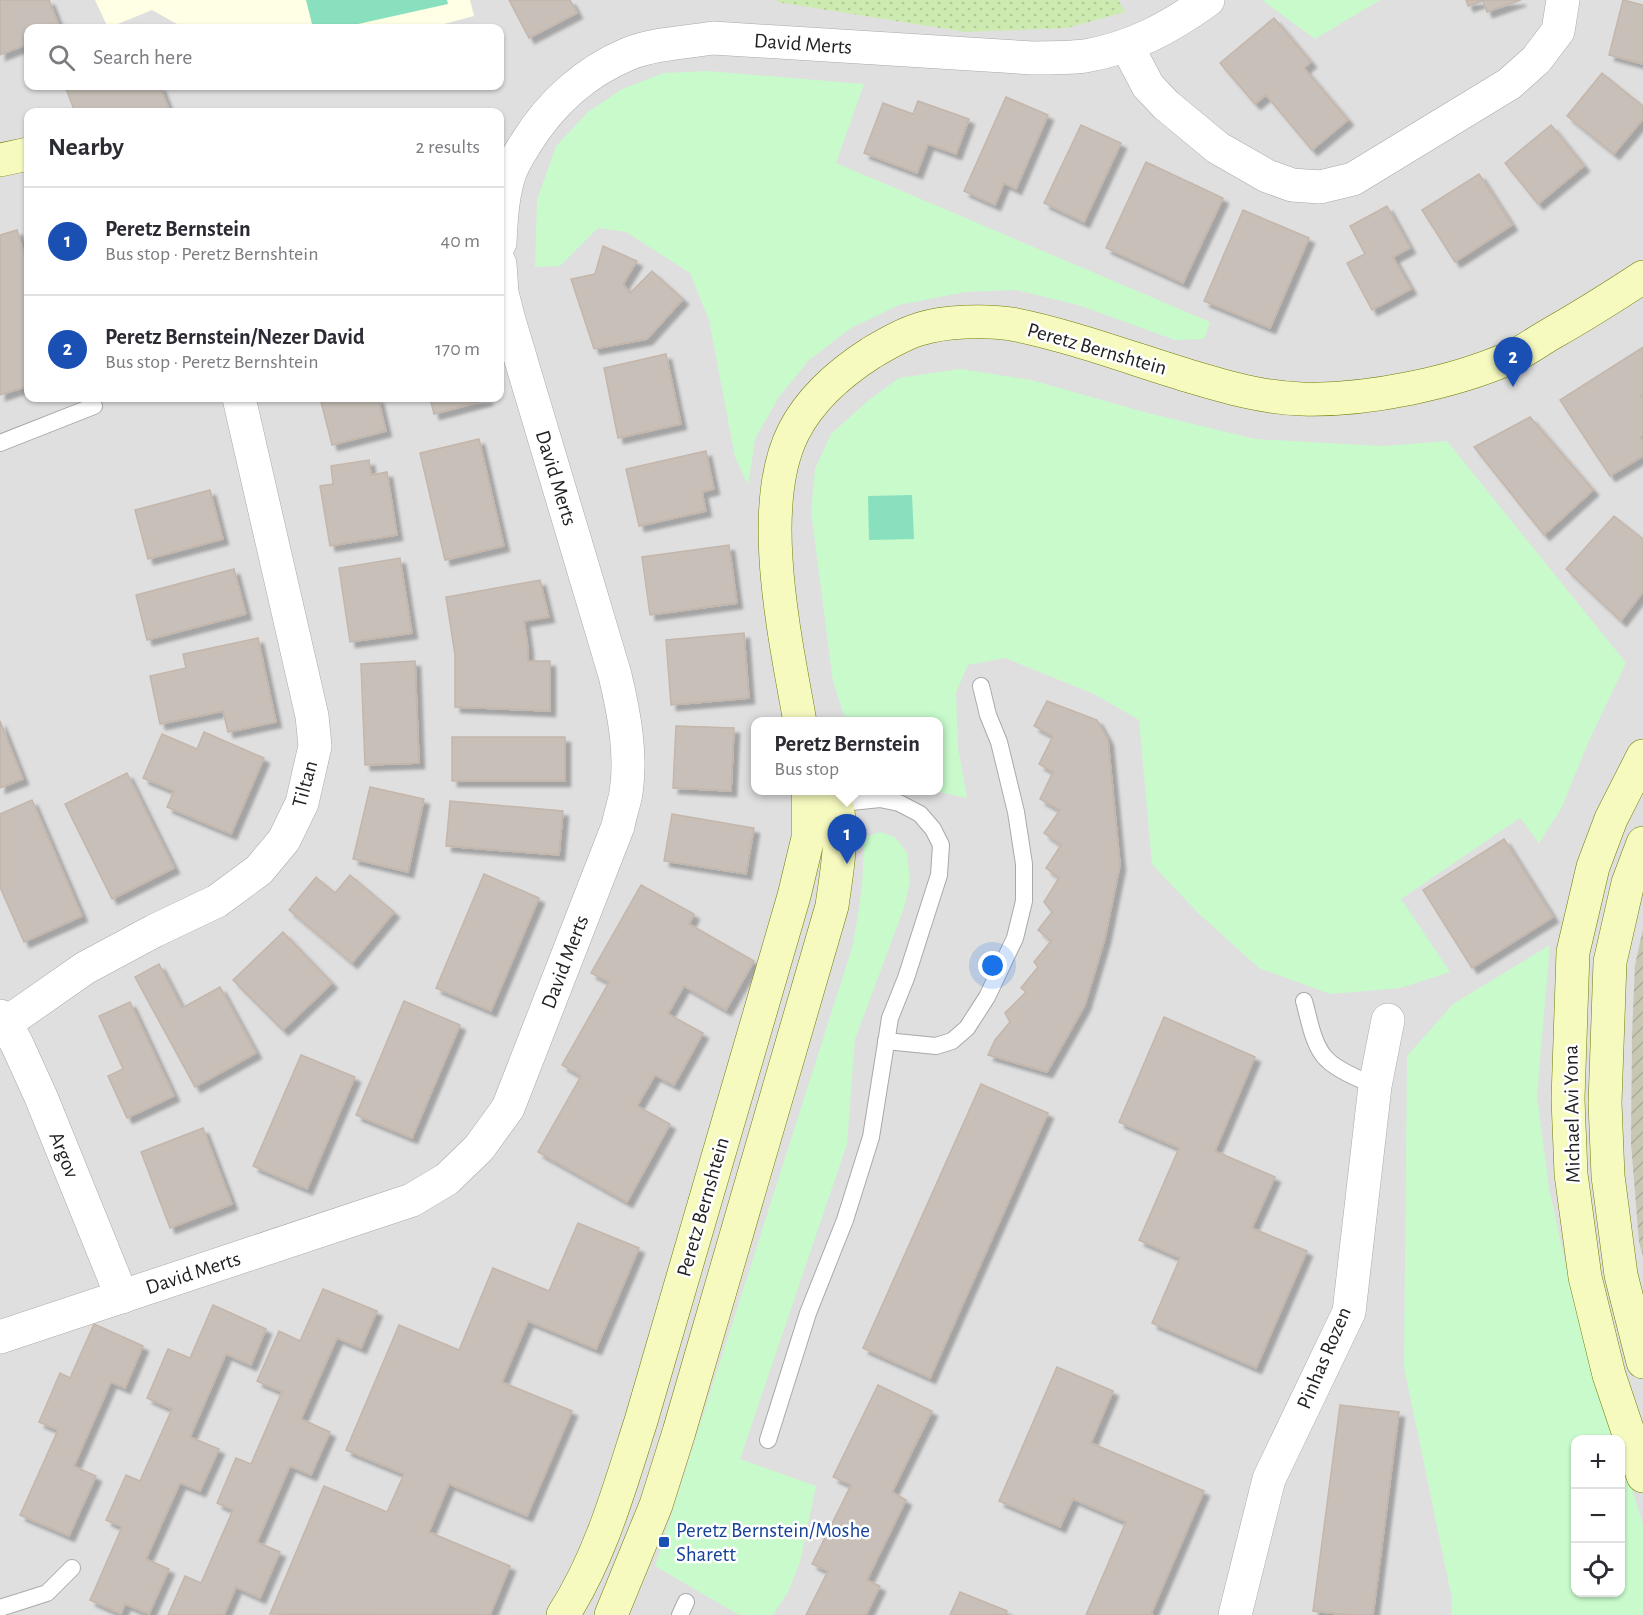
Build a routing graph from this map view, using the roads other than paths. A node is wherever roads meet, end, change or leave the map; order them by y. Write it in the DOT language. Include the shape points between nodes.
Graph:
graph roads {
  1 [pos="1208,0"];
  2 [pos="1563,0"];
  3 [pos="1127,46"];
  4 [pos="24,155"];
  5 [pos="0,160"];
  6 [pos="504,202"];
  7 [pos="1643,277"];
  8 [pos="504,301"];
  9 [pos="239,402"];
  10 [pos="94,406"];
  11 [pos="0,444"];
  12 [pos="790,661"];
  13 [pos="981,686"];
  14 [pos="799,717"];
  15 [pos="808,717"];
  16 [pos="1643,756"];
  17 [pos="822,799"];
  18 [pos="1643,843"];
  19 [pos="1304,1001"];
  20 [pos="3,1020"];
  21 [pos="1388,1020"];
  22 [pos="886,1041"];
  23 [pos="1376,1086"];
  24 [pos="122,1297"];
  25 [pos="0,1337"];
  26 [pos="1643,1362"];
  27 [pos="768,1440"];
  28 [pos="1643,1476"];
  29 [pos="72,1568"];
  30 [pos="0,1608"];
  31 [pos="563,1615"];
  32 [pos="610,1615"];
  33 [pos="1235,1615"];
  1 -- 3 [label="street, David Merts" via="1175,24"];
  2 -- 3 [label="street" via="1558,31 1536,60 1509,84 1353,179 1320,187 1292,185 1266,176 1218,148 1148,86"];
  3 -- 6 [label="street, David Merts" via="1083,56 1033,58 713,38 629,54 595,71 540,120 508,178"];
  4 -- 5 [label="street"];
  7 -- 12 [label="street, Peretz Bernshtein" via="1514,356 1462,376 1358,396 1259,396 1058,335 1008,324 960,323 920,328 888,342 848,368 814,401 793,432 783,463 777,498 776,546"];
  8 -- 24 [label="street, David Merts" via="624,713 626,792 618,825 508,1108 479,1148 447,1179 412,1200"];
  9 -- 20 [label="street, Tiltan" via="312,716 315,746 302,803 284,840 259,870 216,901 85,968"];
  10 -- 11 [label="lane"];
  12 -- 14 [label="street, Peretz Bernshtein"];
  12 -- 15 [label="street, Peretz Bernshtein"];
  13 -- 22 [label="lane" via="1014,802 1024,864 1024,901 1015,938 987,997 968,1028 952,1041 936,1046"];
  16 -- 28 [label="street, Michael Avi Yona" via="1611,819 1593,867 1573,952 1568,1099 1571,1174 1585,1277 1610,1375"];
  17 -- 22 [label="lane" via="880,799 899,803 920,814 941,845 939,875 890,1018"];
  17 -- 31 [label="street, Peretz Bernshtein" via="619,1492 576,1596"];
  17 -- 32 [label="street, Peretz Bernshtein" via="840,848 832,906 669,1463 644,1537"];
  18 -- 26 [label="street, Michael Avi Yona" via="1628,883 1610,962 1605,1103 1608,1176 1622,1275"];
  19 -- 23 [label="lane" via="1323,1056"];
  20 -- 24 [label="street, Argov" via="40,1097"];
  21 -- 23 [label="street, Pinhas Rozen"];
  22 -- 27 [label="lane" via="871,1137 845,1220 808,1313"];
  23 -- 33 [label="street, Pinhas Rozen" via="1348,1312 1269,1479"];
  24 -- 25 [label="street, David Merts"];
  29 -- 30 [label="lane" via="47,1593"];
}
